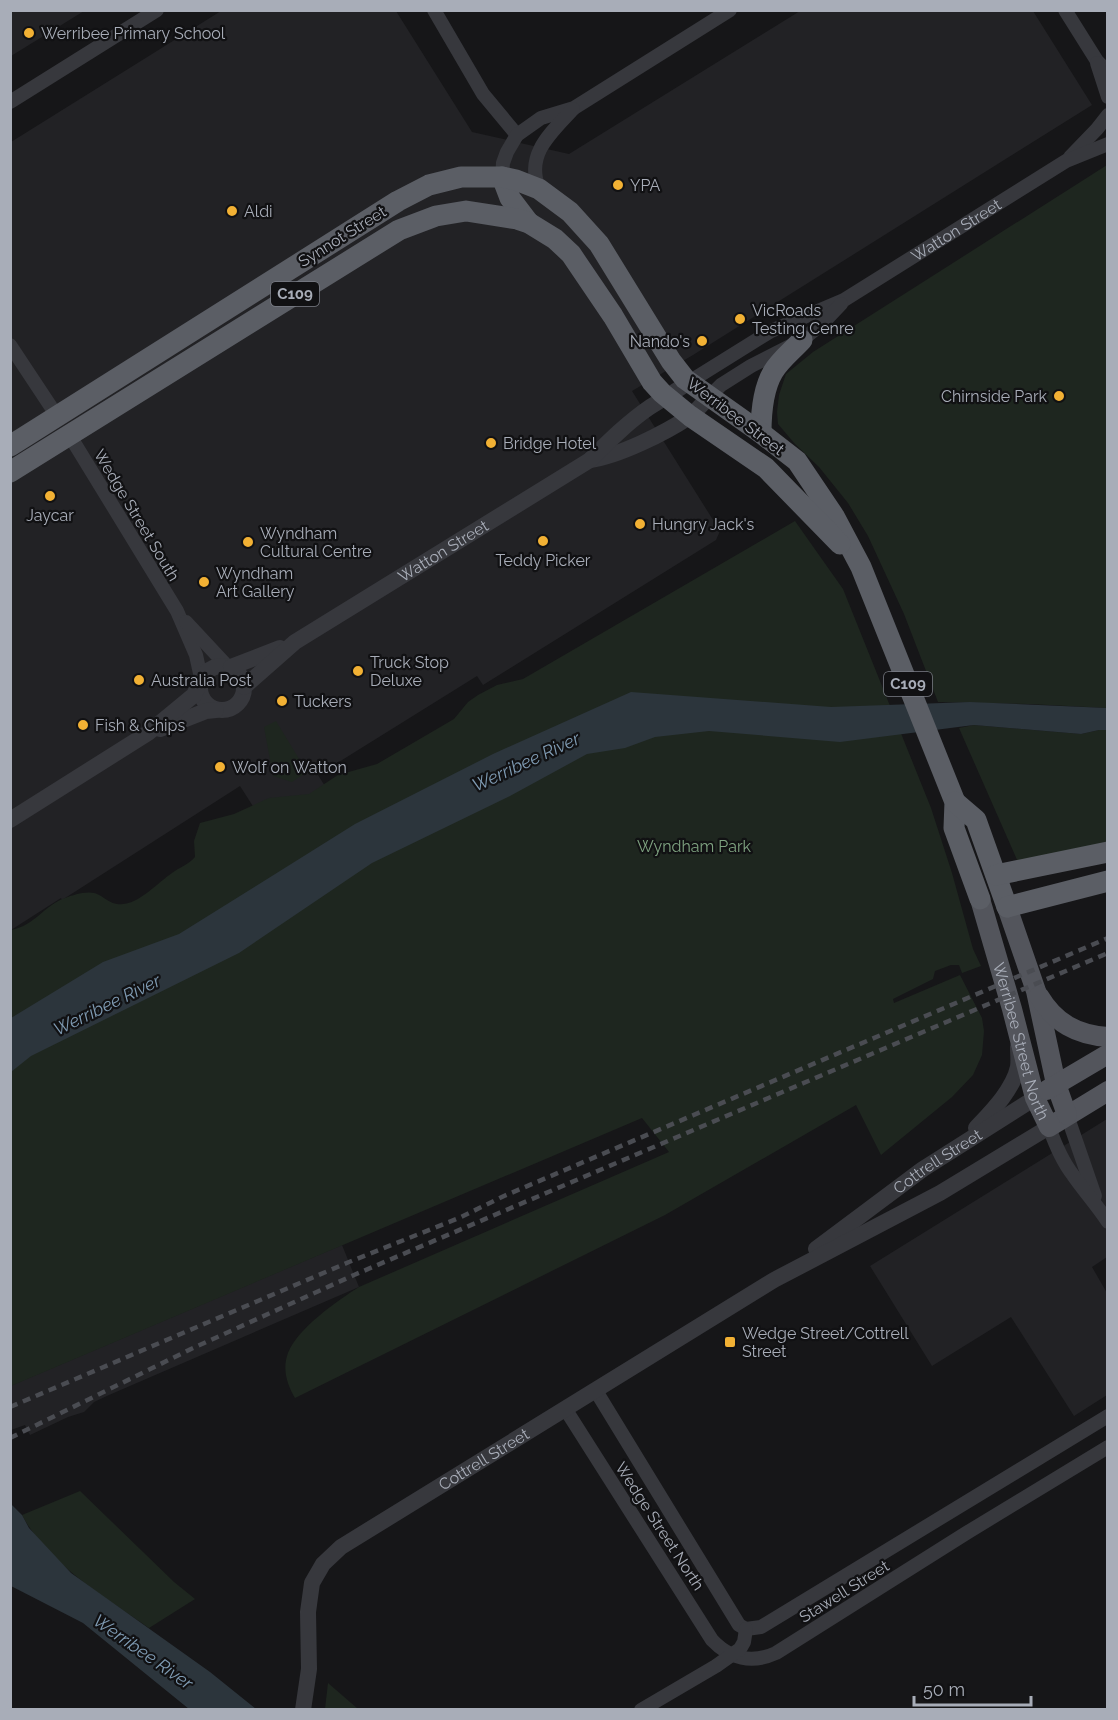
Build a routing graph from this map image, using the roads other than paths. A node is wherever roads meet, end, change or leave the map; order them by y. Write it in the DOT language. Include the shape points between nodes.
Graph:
graph roads {
  1 [pos="157,10"];
  2 [pos="434,10"];
  3 [pos="730,10"];
  4 [pos="1065,10"];
  5 [pos="1097,61"];
  6 [pos="1107,72"];
  7 [pos="1107,97"];
  8 [pos="10,102"];
  9 [pos="574,108"];
  10 [pos="1107,115"];
  11 [pos="517,135"];
  12 [pos="1107,144"];
  13 [pos="1066,161"];
  14 [pos="502,177"];
  15 [pos="539,189"];
  16 [pos="499,215"];
  17 [pos="529,223"];
  18 [pos="844,300"];
  19 [pos="225,311"];
  20 [pos="241,328"];
  21 [pos="802,340"];
  22 [pos="10,345"];
  23 [pos="689,382"];
  24 [pos="709,397"];
  25 [pos="668,398"];
  26 [pos="57,416"];
  27 [pos="690,416"];
  28 [pos="761,433"];
  29 [pos="70,436"];
  30 [pos="10,446"];
  31 [pos="590,460"];
  32 [pos="10,472"];
  33 [pos="861,567"];
  34 [pos="177,611"];
  35 [pos="295,642"];
  36 [pos="229,667"];
  37 [pos="200,681"];
  38 [pos="244,687"];
  39 [pos="216,710"];
  40 [pos="148,733"];
  41 [pos="956,802"];
  42 [pos="10,820"];
  43 [pos="1107,852"];
  44 [pos="996,875"];
  45 [pos="1107,881"];
  46 [pos="980,899"];
  47 [pos="1007,907"];
  48 [pos="1036,991"];
  49 [pos="1107,1036"];
  50 [pos="1019,1037"];
  51 [pos="1107,1054"];
  52 [pos="1056,1084"];
  53 [pos="1107,1091"];
  54 [pos="1035,1098"];
  55 [pos="1067,1115"];
  56 [pos="1048,1127"];
  57 [pos="961,1144"];
  58 [pos="1098,1207"];
  59 [pos="1107,1222"];
  60 [pos="774,1280"];
  61 [pos="596,1391"];
  62 [pos="566,1410"];
  63 [pos="1107,1416"];
  64 [pos="1107,1447"];
  65 [pos="1042,1457"];
  66 [pos="1055,1478"];
  67 [pos="956,1510"];
  68 [pos="968,1532"];
  69 [pos="746,1629"];
  70 [pos="731,1655"];
  71 [pos="303,1710"];
  72 [pos="641,1710"];
  1 -- 8 [label="street"];
  2 -- 11 [label="street" via="483,94"];
  3 -- 9 [label="street"];
  4 -- 5 [label="street"];
  5 -- 6 [label="street"];
  5 -- 7 [label="street"];
  9 -- 11 [label="street" via="541,118"];
  9 -- 15 [label="street" via="537,153 535,172"];
  10 -- 13 [label="street, Watton Street"];
  11 -- 14 [label="street" via="503,163"];
  12 -- 13 [label="street, Watton Street"];
  13 -- 18 [label="street, Watton Street"];
  14 -- 15 [label="highway, Werribee Street / C109"];
  14 -- 17 [label="highway" via="510,198"];
  14 -- 19 [label="highway, Synnot Street / C109" via="461,177 428,186"];
  15 -- 23 [label="highway, Werribee Street / C109" via="570,212 599,244 671,361"];
  16 -- 17 [label="highway, Werribee Street / C109"];
  16 -- 20 [label="highway, Synnot Street / C109" via="466,211 436,216 399,230"];
  17 -- 25 [label="highway, Werribee Street / C109" via="571,254 652,382"];
  18 -- 21 [label="street, Watton Street"];
  18 -- 23 [label="street, Watton Street" via="771,332"];
  19 -- 20 [label="highway"];
  19 -- 26 [label="highway, Synnot Street / C109"];
  20 -- 29 [label="highway, Synnot Street / C109"];
  21 -- 24 [label="street, Watton Street" via="752,366"];
  21 -- 28 [label="highway" via="770,378"];
  22 -- 26 [label="street"];
  23 -- 24 [label="highway, Werribee Street / C109"];
  23 -- 25 [label="street, Watton Street"];
  24 -- 27 [label="street, Watton Street"];
  24 -- 28 [label="highway, Werribee Street / C109"];
  25 -- 27 [label="highway, Werribee Street / C109"];
  25 -- 31 [label="street, Watton Street" via="613,436"];
  26 -- 29 [label="highway"];
  26 -- 30 [label="highway, Synnot Street / C109"];
  27 -- 31 [label="street, Watton Street" via="620,453"];
  27 -- 33 [label="highway, Werribee Street / C109" via="766,468"];
  28 -- 33 [label="highway, Werribee Street / C109" via="797,461 834,516"];
  29 -- 32 [label="highway, Synnot Street / C109"];
  29 -- 34 [label="street, Wedge Street South"];
  31 -- 35 [label="street, Watton Street"];
  33 -- 41 [label="highway, Werribee Street / C109"];
  34 -- 36 [label="street, Wedge Street South"];
  34 -- 37 [label="street, Wedge Street South" via="196,655"];
  35 -- 36 [label="street, Watton Street"];
  35 -- 38 [label="street, Watton Street"];
  36 -- 37 [label="street" via="215,666"];
  36 -- 38 [label="street" via="240,675"];
  37 -- 39 [label="street" via="204,703"];
  37 -- 40 [label="street" via="194,695"];
  38 -- 39 [label="street" via="238,704 228,710"];
  39 -- 40 [label="street"];
  40 -- 42 [label="street"];
  41 -- 44 [label="highway, Werribee Street / C109" via="976,820"];
  41 -- 46 [label="highway, Werribee Street / C109" via="954,828"];
  43 -- 44 [label="highway"];
  44 -- 46 [label="highway"];
  44 -- 47 [label="highway, Werribee Street"];
  45 -- 47 [label="highway"];
  46 -- 47 [label="highway"];
  46 -- 50 [label="main road, Werribee Street North"];
  47 -- 48 [label="main road, Werribee Street North"];
  48 -- 49 [label="main road" via="1044,1005 1066,1026 1080,1033"];
  48 -- 52 [label="main road, Werribee Street North"];
  50 -- 54 [label="main road, Werribee Street North"];
  50 -- 57 [label="street" via="1018,1067 1013,1079"];
  51 -- 52 [label="main road, Cottrell Street"];
  52 -- 54 [label="main road, Cottrell Street"];
  52 -- 55 [label="main road, Werribee Street North"];
  53 -- 55 [label="main road, Cottrell Street"];
  54 -- 56 [label="main road, Werribee Street North"];
  54 -- 57 [label="street, Cottrell Street"];
  55 -- 56 [label="main road, Cottrell Street"];
  55 -- 58 [label="street, Werribee Street North"];
  56 -- 58 [label="street, Werribee Street North" via="1072,1174"];
  56 -- 60 [label="street, Cottrell Street" via="939,1193"];
  57 -- 60 [label="street, Cottrell Street"];
  58 -- 59 [label="street, Werribee Street North"];
  60 -- 61 [label="street, Cottrell Street"];
  61 -- 62 [label="street, Cottrell Street"];
  61 -- 69 [label="street, Wedge Street North" via="739,1625"];
  62 -- 70 [label="street, Wedge Street North" via="712,1640"];
  62 -- 71 [label="street, Cottrell Street" via="341,1547 323,1564 312,1583 308,1612 309,1669"];
  63 -- 65 [label="street, Stawell Street"];
  64 -- 66 [label="street, Stawell Street"];
  65 -- 66 [label="street"];
  65 -- 67 [label="street, Stawell Street"];
  66 -- 68 [label="street, Stawell Street"];
  67 -- 68 [label="street"];
  67 -- 69 [label="street, Stawell Street" via="761,1628"];
  68 -- 70 [label="street, Stawell Street" via="776,1653 758,1660"];
  69 -- 70 [label="street" via="740,1649"];
  70 -- 72 [label="street"];
}
